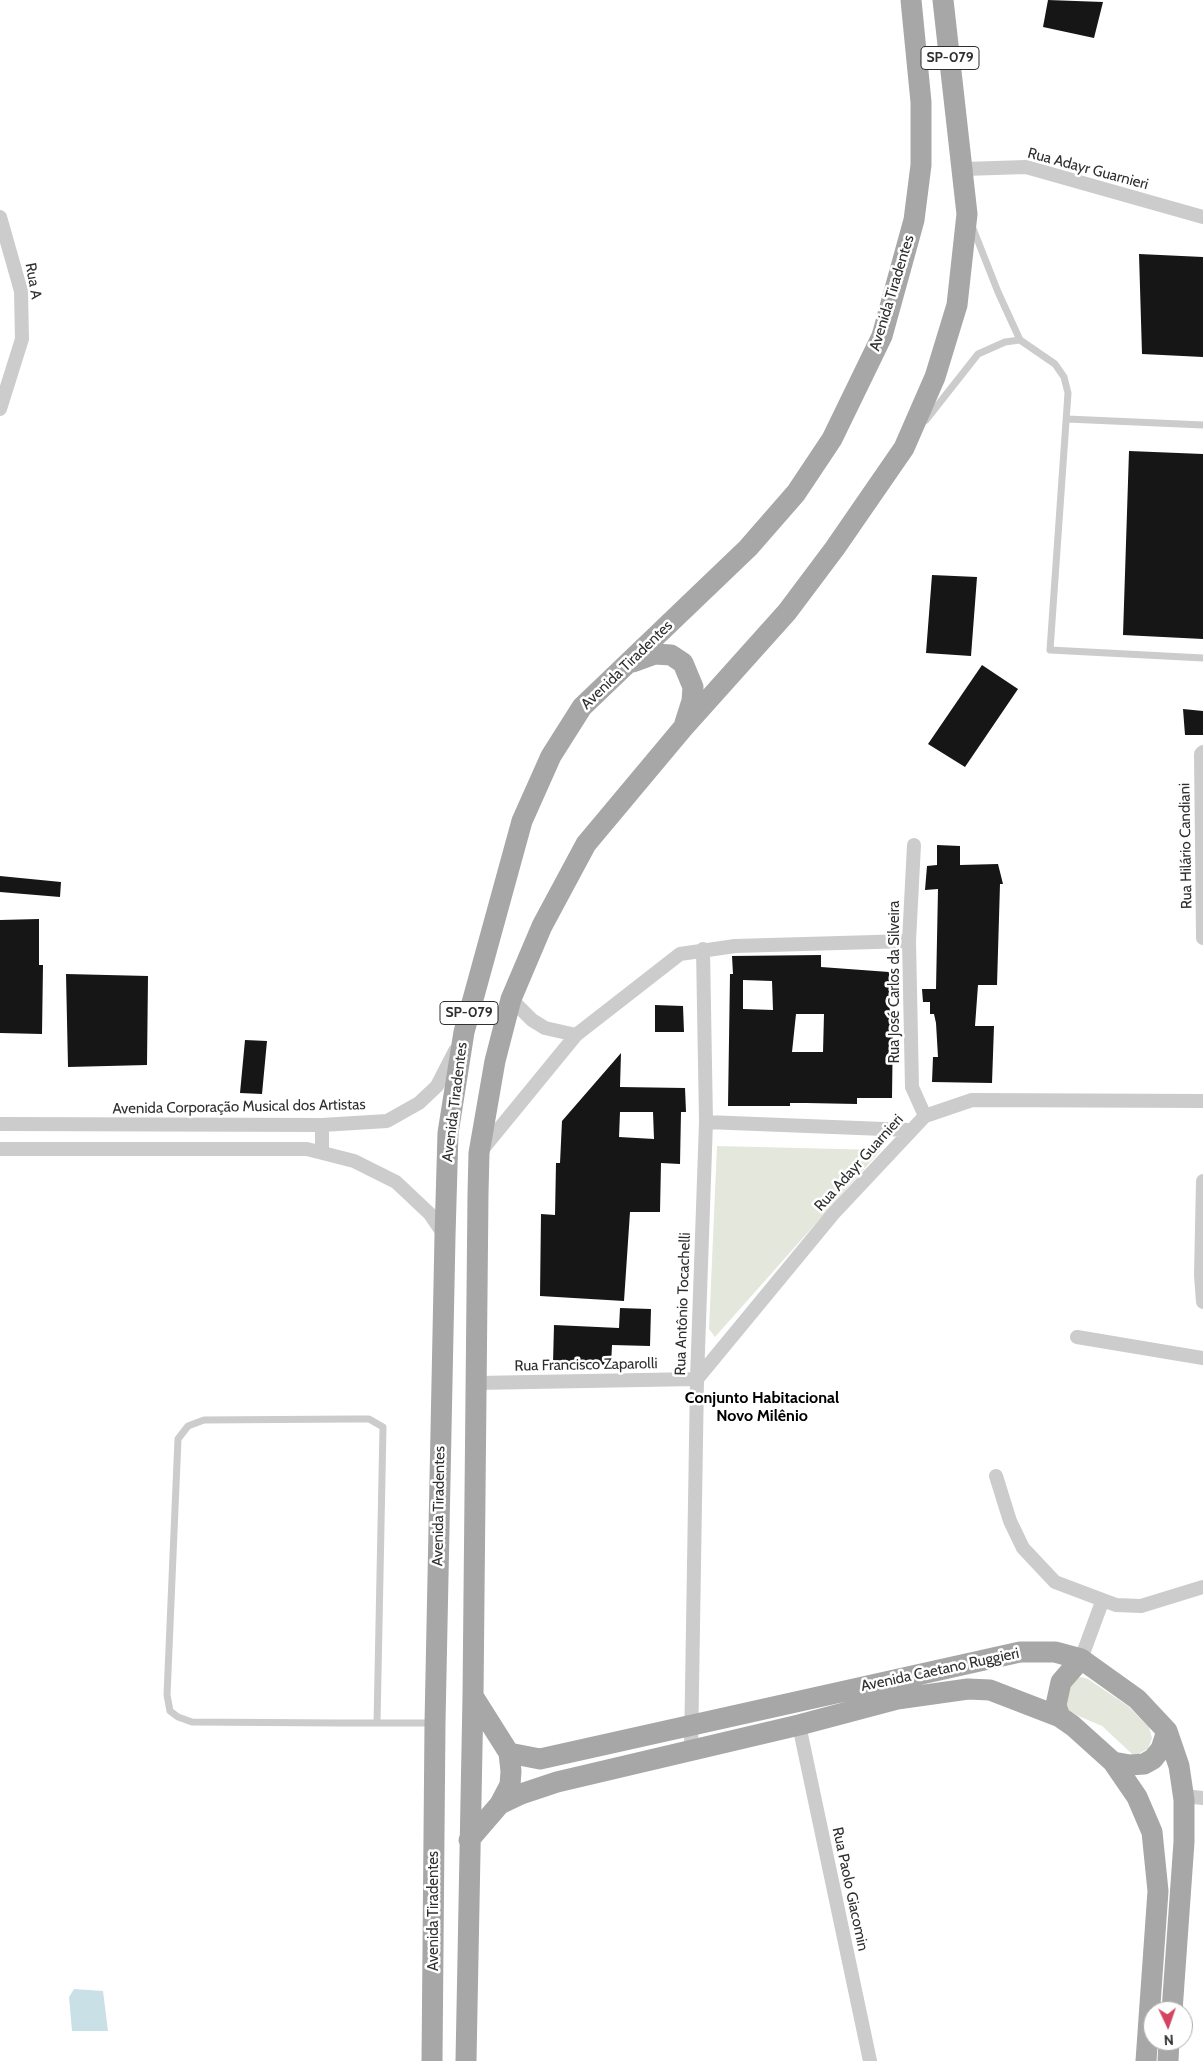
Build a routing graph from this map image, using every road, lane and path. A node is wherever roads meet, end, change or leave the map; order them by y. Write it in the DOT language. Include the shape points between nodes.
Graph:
graph roads {
  1 [pos="911,0"];
  2 [pos="943,0"];
  3 [pos="964,169"];
  4 [pos="967,214"];
  5 [pos="0,217"];
  6 [pos="1203,217"];
  7 [pos="1020,340"];
  8 [pos="0,409"];
  9 [pos="1067,419"];
  10 [pos="1203,425"];
  11 [pos="904,448"];
  12 [pos="1203,658"];
  13 [pos="628,664"];
  14 [pos="683,728"];
  15 [pos="1202,753"];
  16 [pos="914,845"];
  17 [pos="1203,938"];
  18 [pos="909,941"];
  19 [pos="703,949"];
  20 [pos="511,998"];
  21 [pos="464,1032"];
  22 [pos="576,1035"];
  23 [pos="1203,1101"];
  24 [pos="925,1116"];
  25 [pos="706,1122"];
  26 [pos="0,1124"];
  27 [pos="322,1125"];
  28 [pos="909,1130"];
  29 [pos="0,1149"];
  30 [pos="322,1152"];
  31 [pos="480,1153"];
  32 [pos="1203,1181"];
  33 [pos="445,1236"];
  34 [pos="1202,1275"];
  35 [pos="1203,1302"];
  36 [pos="1077,1337"];
  37 [pos="1203,1358"];
  38 [pos="697,1380"];
  39 [pos="476,1383"];
  40 [pos="996,1476"];
  41 [pos="1203,1586"];
  42 [pos="1102,1602"];
  43 [pos="1081,1659"];
  44 [pos="473,1696"];
  45 [pos="1060,1718"];
  46 [pos="377,1723"];
  47 [pos="435,1723"];
  48 [pos="799,1724"];
  49 [pos="690,1725"];
  50 [pos="1167,1731"];
  51 [pos="690,1750"];
  52 [pos="509,1753"];
  53 [pos="1113,1762"];
  54 [pos="1193,1796"];
  55 [pos="500,1804"];
  56 [pos="469,1840"];
  57 [pos="1173,2001"];
  58 [pos="432,2061"];
  59 [pos="466,2061"];
  60 [pos="870,2061"];
  61 [pos="1146,2061"];
  1 -- 13 [label="main road, Avenida Tiradentes / SP-079" via="921,102 921,165 914,220 882,336 832,439 796,493 748,548"];
  2 -- 3 [label="main road, Avenida Tiradentes / SP-079"];
  3 -- 4 [label="main road, Avenida Tiradentes / SP-079"];
  3 -- 6 [label="street, Rua Adayr Guarnieri" via="1026,167"];
  4 -- 7 [label="lane"];
  4 -- 11 [label="main road, Avenida Tiradentes / SP-079" via="962,274 950,331 935,378"];
  5 -- 8 [label="street, Rua A" via="21,291 22,339"];
  7 -- 9 [label="lane" via="1054,364 1064,377 1068,393"];
  7 -- 11 [label="lane" via="1006,342 978,354"];
  9 -- 10 [label="lane"];
  9 -- 12 [label="lane" via="1050,650"];
  11 -- 14 [label="main road, Avenida Tiradentes / SP-079" via="836,548 787,612"];
  13 -- 14 [label="main road" via="655,654 671,655 682,663 693,687"];
  13 -- 21 [label="main road, Avenida Tiradentes / SP-079" via="582,707 551,756 522,821"];
  14 -- 20 [label="main road, Avenida Tiradentes / SP-079" via="586,844 542,926"];
  15 -- 17 [label="street, Rua Hilário Candiani"];
  16 -- 18 [label="street, Rua José Carlos da Silveira"];
  18 -- 19 [label="street"];
  18 -- 24 [label="street, Rua José Carlos da Silveira" via="912,1087"];
  19 -- 22 [label="street" via="680,954"];
  19 -- 25 [label="street, Rua Antônio Tocachelli"];
  20 -- 22 [label="street" via="532,1020 545,1028"];
  20 -- 31 [label="main road, Avenida Tiradentes / SP-079" via="495,1061"];
  21 -- 27 [label="street, Avenida Corporação Musical dos Artistas" via="437,1086 419,1103 387,1122"];
  21 -- 33 [label="main road, Avenida Tiradentes / SP-079" via="448,1133"];
  22 -- 31 [label="street"];
  23 -- 24 [label="street, Rua Adayr Guarnieri" via="972,1100"];
  24 -- 28 [label="street, Rua Adayr Guarnieri"];
  25 -- 28 [label="street"];
  25 -- 38 [label="street, Rua Antônio Tocachelli"];
  26 -- 27 [label="street, Avenida Corporação Musical dos Artistas"];
  27 -- 30 [label="street"];
  28 -- 38 [label="street, Rua Adayr Guarnieri" via="834,1214"];
  29 -- 30 [label="street" via="307,1149"];
  30 -- 33 [label="street" via="354,1161 396,1182 430,1214"];
  31 -- 39 [label="main road, Avenida Tiradentes / SP-079"];
  32 -- 34 [label="street"];
  33 -- 47 [label="main road, Avenida Tiradentes / SP-079"];
  34 -- 35 [label="street"];
  36 -- 37 [label="street"];
  38 -- 39 [label="street, Rua Francisco Zaparolli"];
  38 -- 49 [label="street, Rua Antônio Tocachelli"];
  39 -- 44 [label="main road, Avenida Tiradentes / SP-079"];
  40 -- 42 [label="street" via="1010,1521 1023,1548 1055,1582"];
  41 -- 42 [label="street" via="1141,1606"];
  42 -- 43 [label="street"];
  43 -- 45 [label="main road" via="1061,1682 1056,1705"];
  43 -- 49 [label="main road, Avenida Caetano Ruggieri" via="1055,1652 1020,1652"];
  43 -- 50 [label="main road, Avenida Caetano Ruggieri" via="1137,1699"];
  44 -- 52 [label="main road"];
  44 -- 56 [label="main road, Avenida Tiradentes / SP-079"];
  45 -- 48 [label="main road, Avenida Caetano Ruggieri" via="990,1690 968,1688 897,1699"];
  45 -- 53 [label="main road, Avenida Caetano Ruggieri"];
  46 -- 46 [label="lane" via="383,1427 370,1419 352,1418 204,1420 188,1426 178,1439 166,1695 170,1711 192,1722"];
  46 -- 47 [label="lane"];
  47 -- 58 [label="main road, Avenida Tiradentes / SP-079"];
  48 -- 51 [label="main road, Avenida Caetano Ruggieri"];
  48 -- 60 [label="street, Rua Paolo Giacomin"];
  49 -- 51 [label="street, Rua Antônio Tocachelli"];
  49 -- 52 [label="main road, Avenida Caetano Ruggieri" via="540,1759"];
  50 -- 53 [label="main road" via="1154,1759 1144,1764"];
  50 -- 54 [label="main road, Avenida Caetano Ruggieri"];
  51 -- 55 [label="main road, Avenida Caetano Ruggieri" via="557,1782"];
  52 -- 55 [label="main road" via="510,1785"];
  53 -- 61 [label="main road, Avenida Caetano Ruggieri" via="1137,1797 1152,1832 1156,1856 1158,1891"];
  54 -- 57 [label="main road, Avenida Caetano Ruggieri" via="1184,1842"];
  55 -- 56 [label="main road, Avenida Caetano Ruggieri"];
  56 -- 59 [label="main road, Avenida Tiradentes / SP-079"];
}
